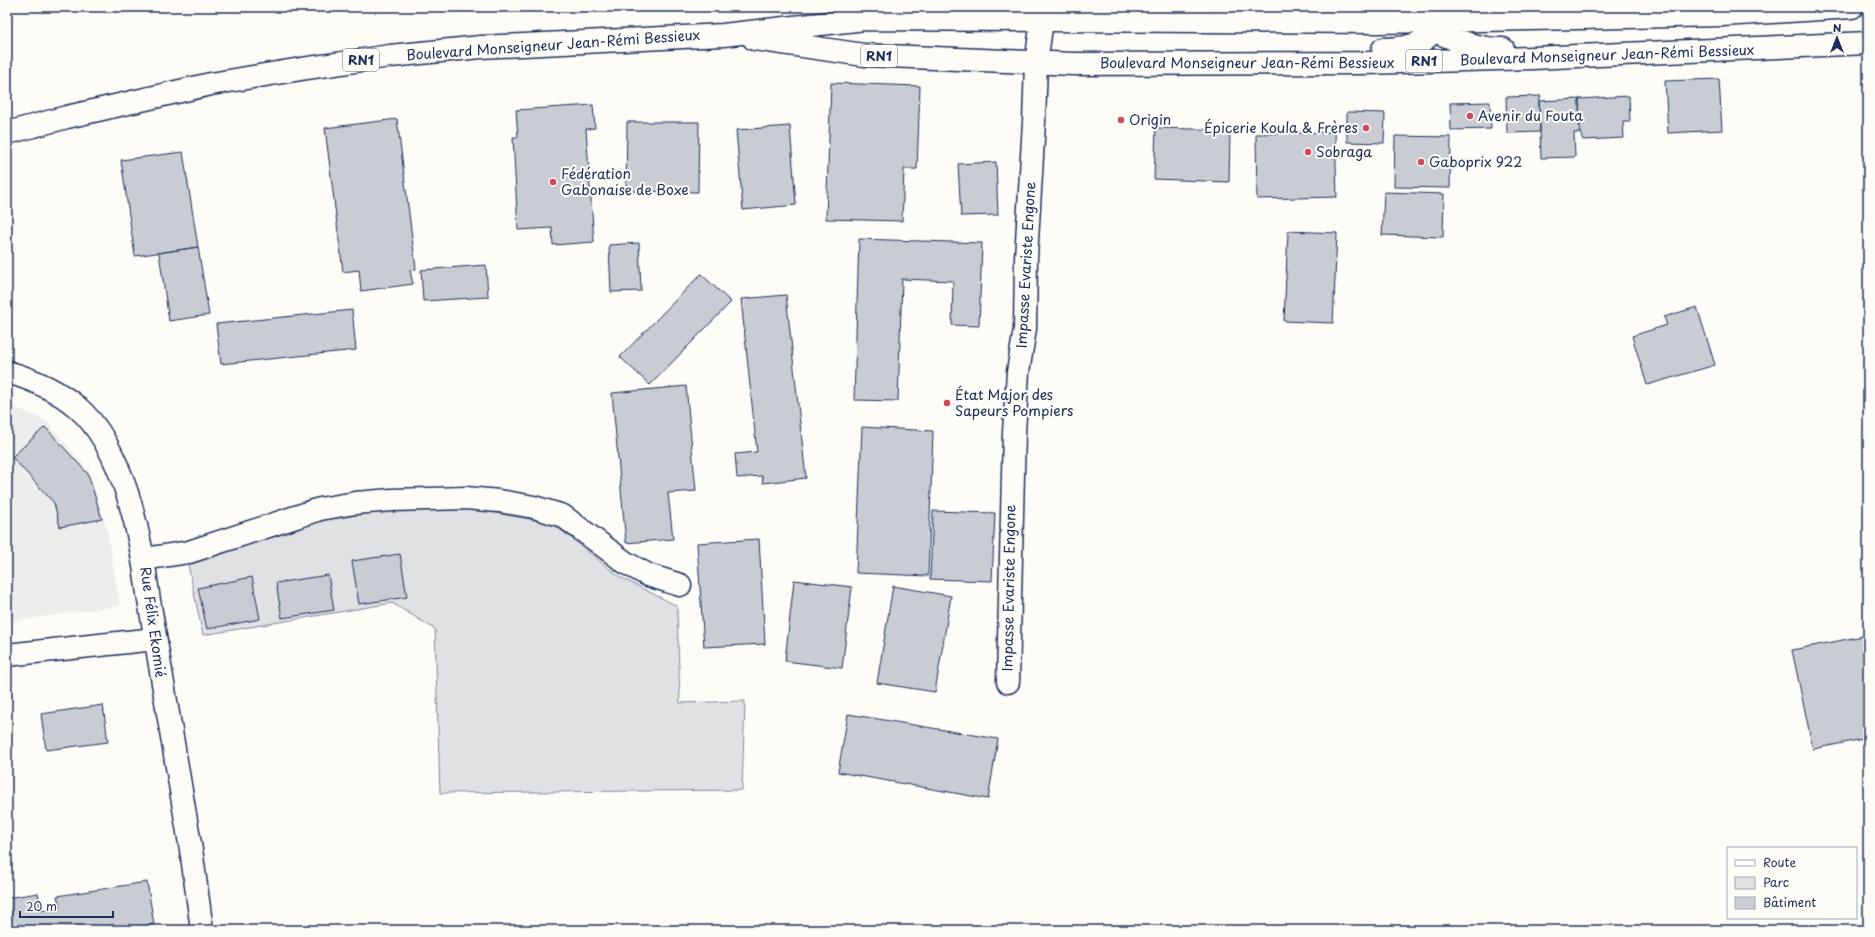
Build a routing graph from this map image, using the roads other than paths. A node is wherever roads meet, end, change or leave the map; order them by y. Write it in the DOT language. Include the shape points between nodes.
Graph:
graph roads {
  1 [pos="1231,7"];
  2 [pos="1852,7"];
  3 [pos="1427,17"];
  4 [pos="1042,21"];
  5 [pos="1161,22"];
  6 [pos="723,35"];
  7 [pos="1868,43"];
  8 [pos="1775,48"];
  9 [pos="1036,63"];
  10 [pos="1073,64"];
  11 [pos="7,133"];
  12 [pos="7,372"];
  13 [pos="144,559"];
  14 [pos="680,585"];
  15 [pos="155,639"];
  16 [pos="7,655"];
  17 [pos="1008,682"];
  18 [pos="202,930"];
  1 -- 5 [label="main road"];
  2 -- 3 [label="main road, Boulevard Monseigneur Jean-Rémi Bessieux / RN1" via="1722,15"];
  3 -- 5 [label="main road, Boulevard Monseigneur Jean-Rémi Bessieux / RN1"];
  3 -- 8 [label="main road" via="1464,42 1500,49 1748,44"];
  3 -- 10 [label="main road" via="1430,37 1403,49 1116,54 1091,57"];
  4 -- 5 [label="main road, Boulevard Monseigneur Jean-Rémi Bessieux / RN1"];
  4 -- 6 [label="main road, Boulevard Monseigneur Jean-Rémi Bessieux / RN1" via="865,19"];
  4 -- 9 [label="main road, Impasse Evariste Engone"];
  6 -- 9 [label="main road, Boulevard Monseigneur Jean-Rémi Bessieux / RN1" via="864,55"];
  6 -- 11 [label="main road, Boulevard Monseigneur Jean-Rémi Bessieux / RN1" via="481,47 390,56 211,84"];
  7 -- 8 [label="main road, Boulevard Monseigneur Jean-Rémi Bessieux / RN1"];
  8 -- 10 [label="main road, Boulevard Monseigneur Jean-Rémi Bessieux / RN1" via="1366,62"];
  9 -- 10 [label="main road, Boulevard Monseigneur Jean-Rémi Bessieux / RN1"];
  9 -- 17 [label="main road, Impasse Evariste Engone" via="1025,328 1018,372 1014,432"];
  12 -- 13 [label="main road, Rue Félix Ekomié" via="58,392 78,408 96,428 114,459 126,490"];
  13 -- 14 [label="main road" via="188,552 320,509 392,500 466,498 534,507 563,516 626,563 648,575"];
  13 -- 15 [label="main road, Rue Félix Ekomié"];
  15 -- 16 [label="main road"];
  15 -- 18 [label="main road, Rue Félix Ekomié"];
}
